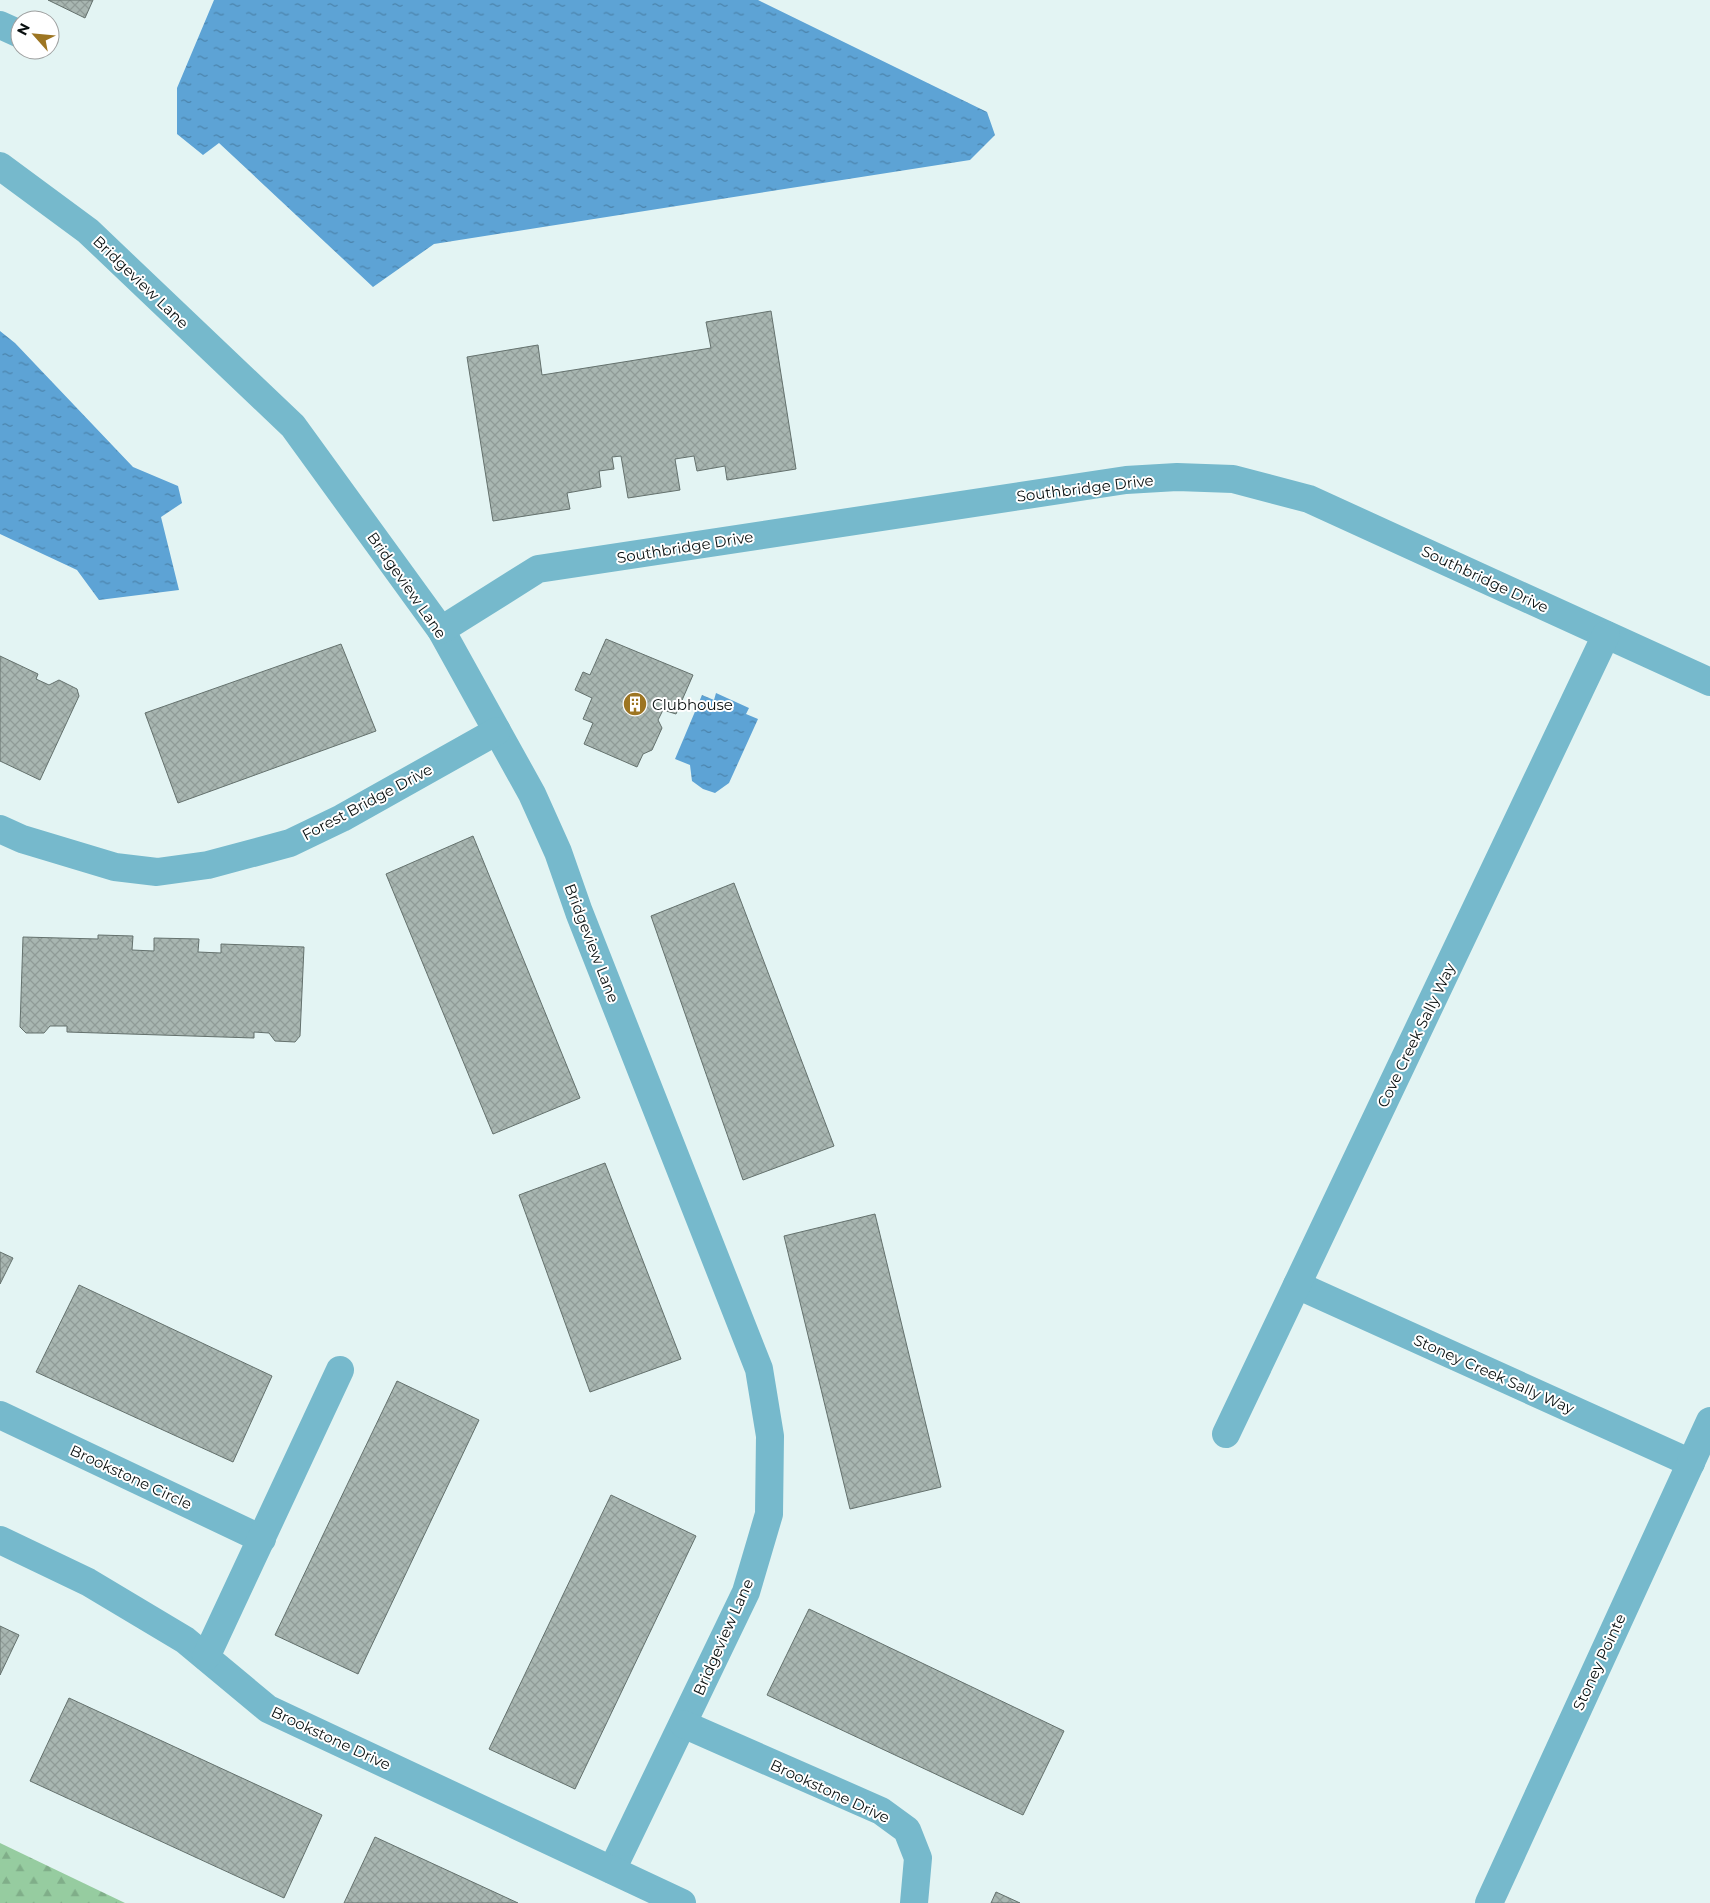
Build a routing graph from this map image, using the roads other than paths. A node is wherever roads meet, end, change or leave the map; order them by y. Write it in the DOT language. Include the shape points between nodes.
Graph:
graph roads {
  1 [pos="0,166"];
  2 [pos="441,630"];
  3 [pos="1606,635"];
  4 [pos="1710,682"];
  5 [pos="497,731"];
  6 [pos="0,829"];
  7 [pos="1296,1285"];
  8 [pos="340,1370"];
  9 [pos="0,1415"];
  10 [pos="1710,1421"];
  11 [pos="1226,1434"];
  12 [pos="1691,1463"];
  13 [pos="262,1539"];
  14 [pos="0,1540"];
  15 [pos="206,1657"];
  16 [pos="683,1724"];
  17 [pos="612,1870"];
  18 [pos="682,1903"];
  19 [pos="914,1903"];
  20 [pos="1489,1903"];
  1 -- 2 [label="street, Bridgeview Lane" via="88,231 293,426"];
  2 -- 3 [label="street, Southbridge Drive" via="538,569 1126,480 1177,477 1233,479 1309,499"];
  2 -- 5 [label="street, Bridgeview Lane"];
  3 -- 4 [label="street, Southbridge Drive"];
  3 -- 7 [label="street, Cove Creek Sally Way"];
  5 -- 6 [label="street, Forest Bridge Drive" via="342,818 290,843 208,866 157,872 115,867 22,840"];
  5 -- 16 [label="street, Bridgeview Lane" via="532,794 558,852 759,1369 770,1436 769,1514 746,1592"];
  7 -- 11 [label="street, Cove Creek Sally Way"];
  7 -- 12 [label="street, Stoney Creek Sally Way"];
  8 -- 13 [label="street"];
  9 -- 13 [label="street, Brookstone Circle"];
  10 -- 12 [label="street, Stoney Pointe"];
  12 -- 20 [label="street, Stoney Pointe"];
  13 -- 15 [label="street"];
  14 -- 15 [label="street, Brookstone Drive" via="88,1582 185,1640"];
  15 -- 17 [label="street, Brookstone Drive" via="268,1710"];
  16 -- 17 [label="street, Bridgeview Lane"];
  16 -- 19 [label="street, Brookstone Drive" via="881,1811 907,1830 918,1858"];
  17 -- 18 [label="street, Brookstone Drive"];
}
